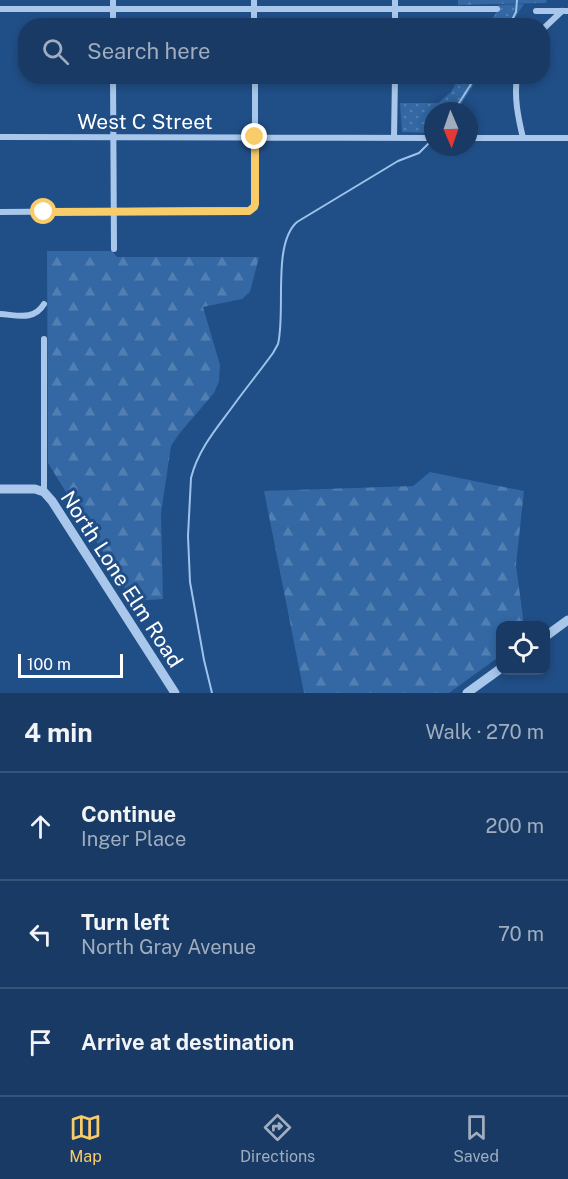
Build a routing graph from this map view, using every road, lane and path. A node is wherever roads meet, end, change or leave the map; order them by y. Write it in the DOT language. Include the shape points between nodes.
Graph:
graph roads {
  1 [pos="113,0"];
  2 [pos="254,0"];
  3 [pos="395,0"];
  4 [pos="0,9"];
  5 [pos="113,9"];
  6 [pos="254,9"];
  7 [pos="395,9"];
  8 [pos="497,9"];
  9 [pos="536,11"];
  10 [pos="565,11"];
  11 [pos="113,18"];
  12 [pos="254,18"];
  13 [pos="395,18"];
  14 [pos="550,24"];
  15 [pos="113,84"];
  16 [pos="255,84"];
  17 [pos="394,84"];
  18 [pos="516,84"];
  19 [pos="0,137"];
  20 [pos="113,137"];
  21 [pos="255,137"];
  22 [pos="394,138"];
  23 [pos="424,138"];
  24 [pos="478,138"];
  25 [pos="523,138"];
  26 [pos="568,138"];
  27 [pos="113,211"];
  28 [pos="0,212"];
  29 [pos="114,249"];
  30 [pos="44,304"];
  31 [pos="0,314"];
  32 [pos="44,339"];
  33 [pos="0,489"];
  34 [pos="44,492"];
  35 [pos="568,620"];
  36 [pos="550,633"];
  37 [pos="496,673"];
  38 [pos="176,693"];
  39 [pos="467,693"];
  1 -- 5 [label="street"];
  2 -- 6 [label="street"];
  3 -- 7 [label="street"];
  4 -- 5 [label="street"];
  5 -- 6 [label="street"];
  5 -- 11 [label="street"];
  6 -- 7 [label="street"];
  6 -- 12 [label="street"];
  7 -- 8 [label="street"];
  7 -- 13 [label="street"];
  9 -- 10 [label="street"];
  10 -- 14 [label="street"];
  15 -- 20 [label="street"];
  16 -- 21 [label="street"];
  17 -- 22 [label="street"];
  18 -- 25 [label="street"];
  19 -- 20 [label="street, West C Street"];
  20 -- 21 [label="street, West C Street"];
  20 -- 27 [label="street"];
  21 -- 22 [label="street, West C Street"];
  21 -- 27 [label="street" via="252,209"];
  22 -- 23 [label="street, West C Street"];
  24 -- 25 [label="street"];
  25 -- 26 [label="street"];
  27 -- 28 [label="street"];
  27 -- 29 [label="street"];
  30 -- 31 [label="street" via="33,315"];
  32 -- 34 [label="street, North Lone Elm Road"];
  33 -- 34 [label="street"];
  34 -- 38 [label="street, North Lone Elm Road"];
  35 -- 36 [label="street"];
  37 -- 39 [label="street"];
}
